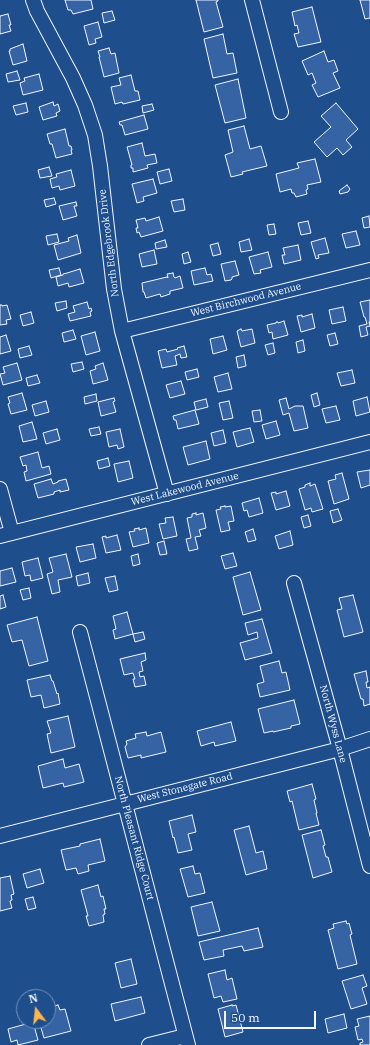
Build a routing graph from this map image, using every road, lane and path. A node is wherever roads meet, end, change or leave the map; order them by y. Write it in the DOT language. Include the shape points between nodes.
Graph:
graph roads {
  1 [pos="33,0"];
  2 [pos="252,0"];
  3 [pos="281,112"];
  4 [pos="370,270"];
  5 [pos="122,331"];
  6 [pos="370,442"];
  7 [pos="0,489"];
  8 [pos="167,494"];
  9 [pos="6,535"];
  10 [pos="294,583"];
  11 [pos="80,632"];
  12 [pos="370,740"];
  13 [pos="340,749"];
  14 [pos="125,803"];
  15 [pos="0,836"];
  16 [pos="370,866"];
  17 [pos="187,1040"];
  18 [pos="149,1045"];
  1 -- 5 [label="street, North Edgebrook Drive" via="82,98 94,135"];
  2 -- 3 [label="street"];
  4 -- 5 [label="street, West Birchwood Avenue"];
  5 -- 8 [label="street, North Edgebrook Drive"];
  6 -- 8 [label="street, West Lakewood Avenue"];
  7 -- 9 [label="street"];
  8 -- 9 [label="street, West Lakewood Avenue"];
  10 -- 13 [label="street, North Wyss Lane"];
  11 -- 14 [label="street, North Pleasant Ridge Court"];
  12 -- 13 [label="street, West Stonegate Road"];
  13 -- 14 [label="street, West Stonegate Road"];
  13 -- 16 [label="street, North Wyss Lane"];
  14 -- 15 [label="street, West Stonegate Road"];
  14 -- 17 [label="street, North Pleasant Ridge Court"];
  17 -- 18 [label="street"];
}
